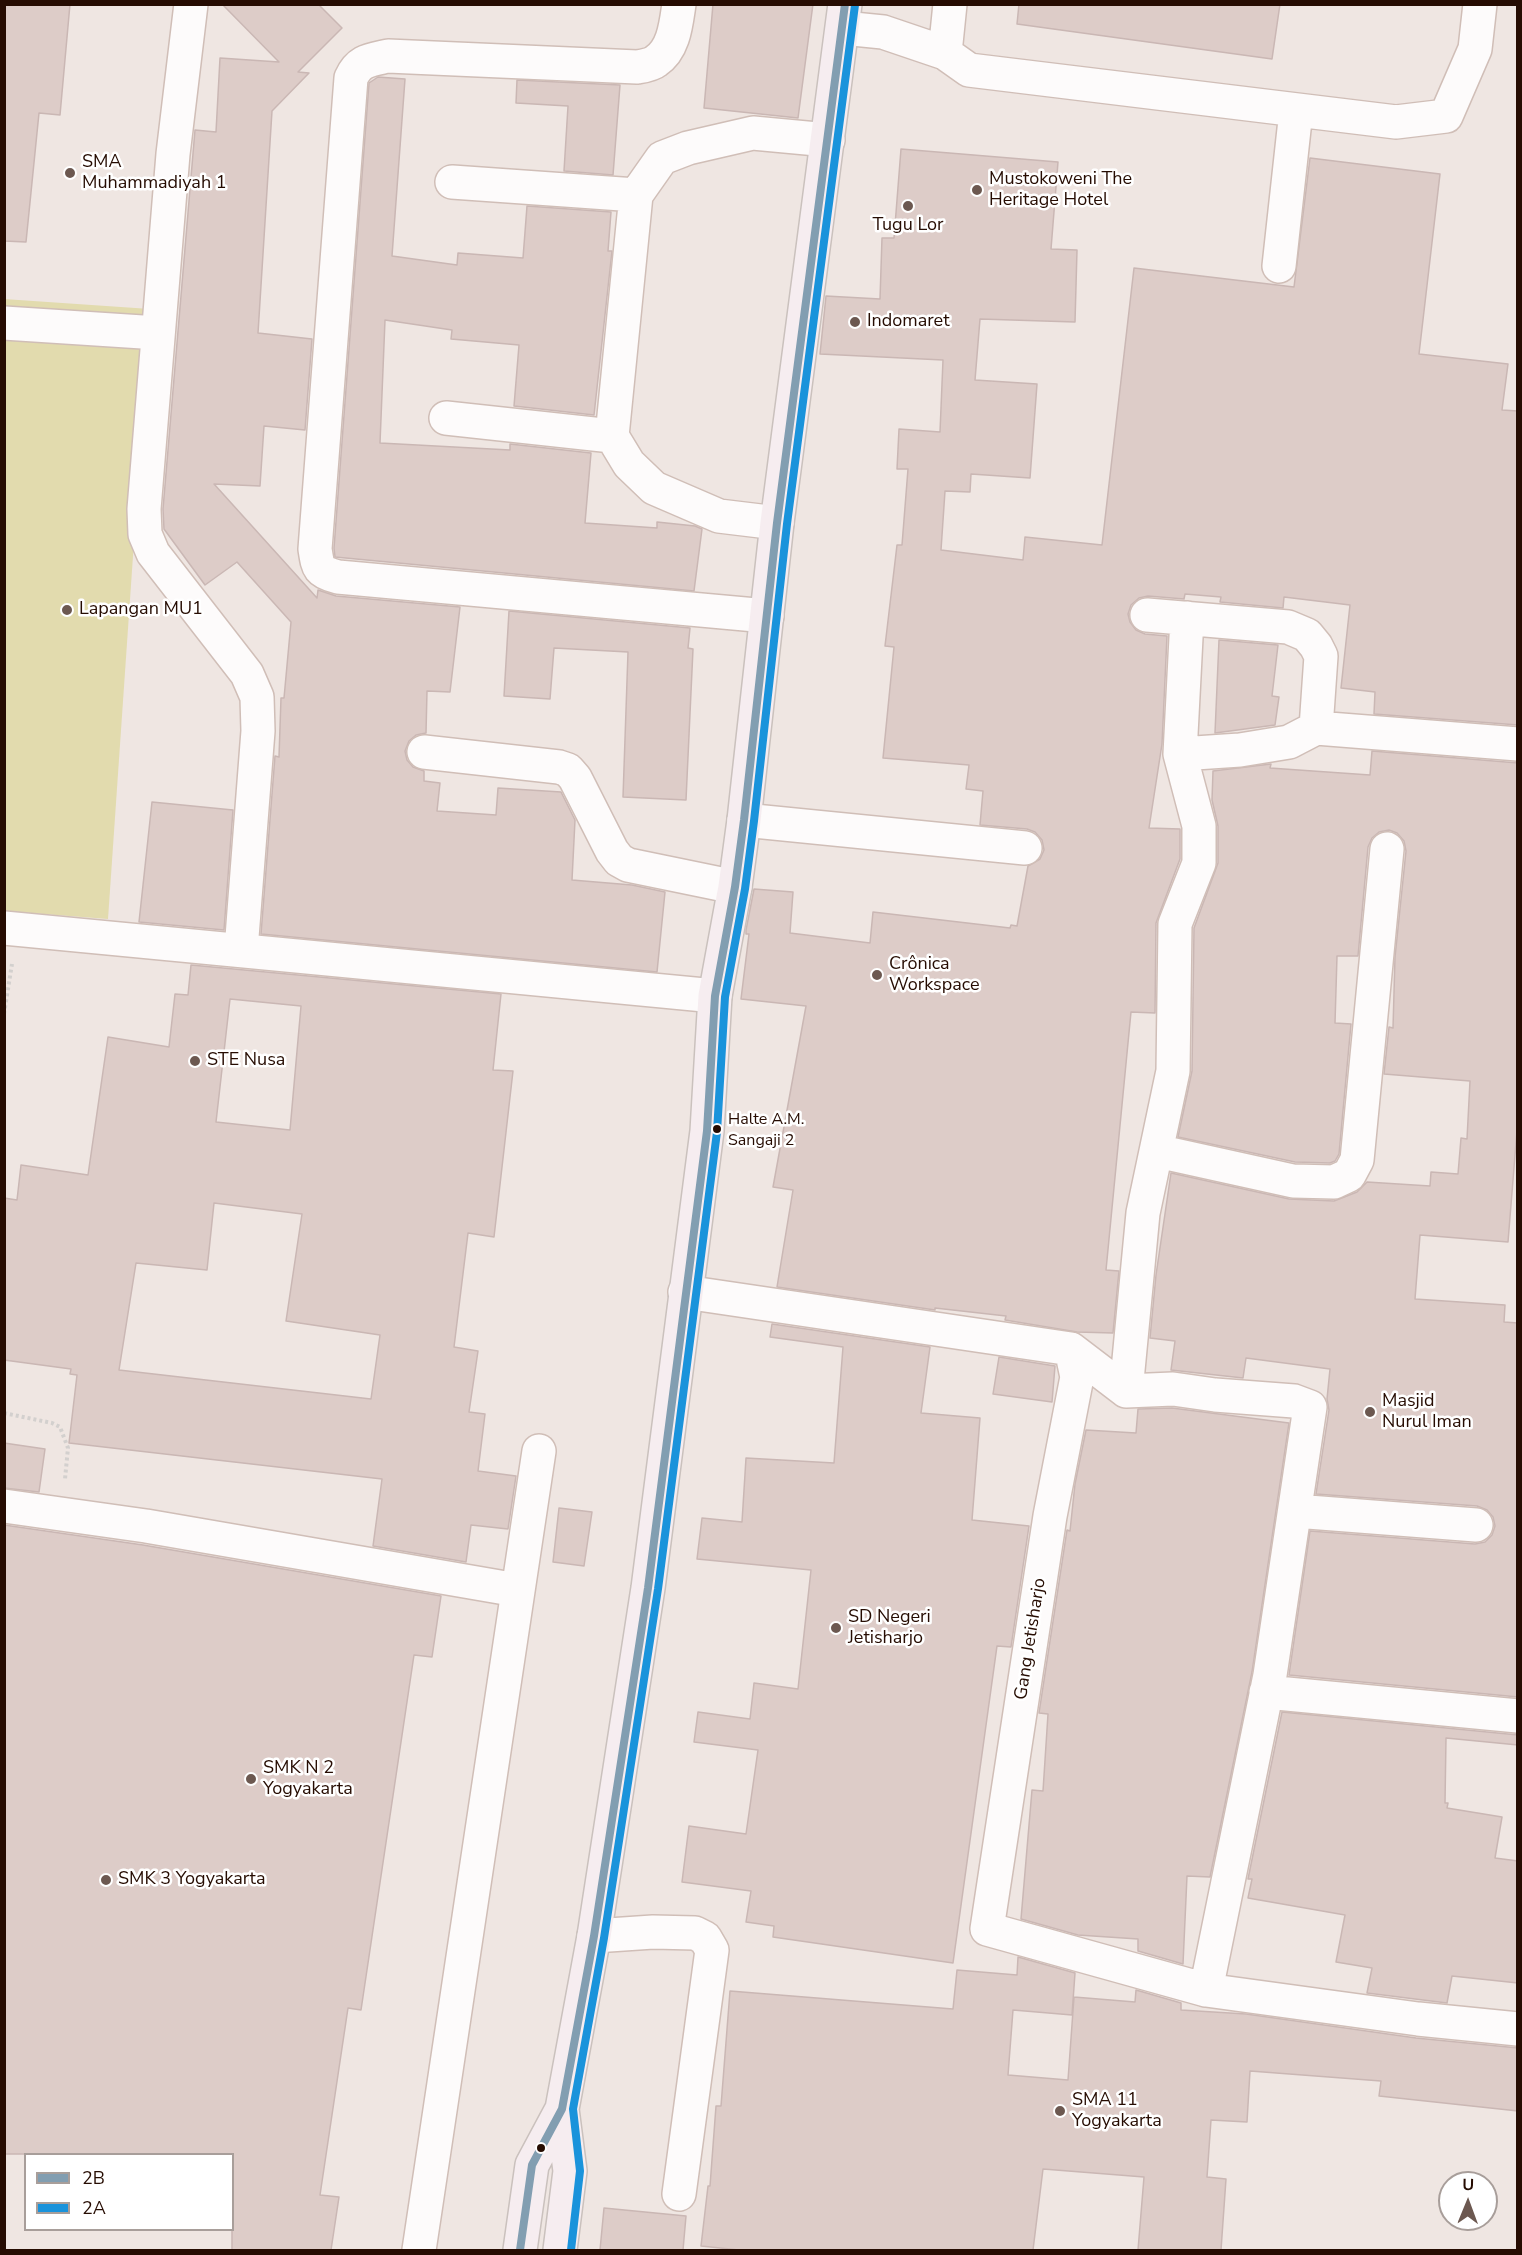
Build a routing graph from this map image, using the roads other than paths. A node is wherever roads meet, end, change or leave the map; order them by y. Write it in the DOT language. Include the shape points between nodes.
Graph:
graph roads {
  1 [pos="191,4"];
  2 [pos="679,4"];
  3 [pos="950,4"];
  4 [pos="1480,4"];
  5 [pos="844,16"];
  6 [pos="945,53"];
  7 [pos="1296,111"];
  8 [pos="828,140"];
  9 [pos="452,182"];
  10 [pos="636,195"];
  11 [pos="1279,266"];
  12 [pos="4,323"];
  13 [pos="158,333"];
  14 [pos="446,418"];
  15 [pos="612,436"];
  16 [pos="777,523"];
  17 [pos="1147,615"];
  18 [pos="767,616"];
  19 [pos="1188,618"];
  20 [pos="1316,728"];
  21 [pos="1518,744"];
  22 [pos="424,752"];
  23 [pos="1180,754"];
  24 [pos="744,820"];
  25 [pos="1025,848"];
  26 [pos="1388,849"];
  27 [pos="735,887"];
  28 [pos="11,928"];
  29 [pos="241,950"];
  30 [pos="715,996"];
  31 [pos="1156,1151"];
  32 [pos="685,1292"];
  33 [pos="1071,1349"];
  34 [pos="1126,1391"];
  35 [pos="539,1451"];
  36 [pos="4,1506"];
  37 [pos="1295,1511"];
  38 [pos="1476,1525"];
  39 [pos="517,1590"];
  40 [pos="1266,1692"];
  41 [pos="1518,1716"];
  42 [pos="594,1936"];
  43 [pos="1206,1990"];
  44 [pos="1518,2029"];
  45 [pos="562,2109"];
  46 [pos="679,2194"];
  47 [pos="419,2250"];
  48 [pos="520,2250"];
  49 [pos="560,2250"];
  1 -- 13 [label="street"];
  2 -- 18 [label="street" via="674,35 665,51 655,62 637,67 388,56 356,67 351,78 315,549 324,574 338,577"];
  3 -- 6 [label="street"];
  4 -- 7 [label="street" via="1475,49 1446,116 1396,122"];
  5 -- 6 [label="street"];
  5 -- 8 [label="main road"];
  6 -- 7 [label="street" via="969,70"];
  7 -- 11 [label="street"];
  8 -- 10 [label="street" via="753,133 687,148 662,159"];
  8 -- 16 [label="main road"];
  9 -- 10 [label="street"];
  10 -- 15 [label="street"];
  12 -- 13 [label="street"];
  13 -- 29 [label="street" via="145,534 153,553 247,674 257,697 258,731"];
  14 -- 15 [label="street"];
  15 -- 16 [label="street" via="629,464 654,488 719,516"];
  16 -- 18 [label="main road"];
  17 -- 19 [label="street"];
  18 -- 24 [label="main road"];
  19 -- 20 [label="street" via="1288,627 1307,634 1321,657"];
  19 -- 23 [label="street"];
  20 -- 21 [label="street"];
  20 -- 23 [label="street" via="1289,742"];
  22 -- 27 [label="street" via="568,770 619,860"];
  23 -- 31 [label="street" via="1199,826 1198,863 1175,924 1173,1071"];
  24 -- 25 [label="street"];
  24 -- 27 [label="main road"];
  26 -- 31 [label="street" via="1357,1160 1349,1175 1334,1182 1293,1181"];
  27 -- 30 [label="main road"];
  28 -- 29 [label="street"];
  29 -- 30 [label="street"];
  30 -- 32 [label="main road" via="707,1131"];
  31 -- 34 [label="street" via="1143,1214"];
  32 -- 33 [label="street"];
  32 -- 42 [label="main road" via="648,1588"];
  33 -- 34 [label="street"];
  33 -- 43 [label="street, Gang Jetisharjo" via="1077,1377 1050,1516 987,1929"];
  34 -- 37 [label="street" via="1173,1389 1294,1401 1310,1407"];
  35 -- 39 [label="street"];
  36 -- 39 [label="street" via="60,1512"];
  37 -- 38 [label="street"];
  37 -- 40 [label="street"];
  39 -- 47 [label="street"];
  40 -- 41 [label="street"];
  40 -- 43 [label="street"];
  42 -- 45 [label="main road"];
  42 -- 46 [label="street" via="695,1933 705,1938 712,1950"];
  43 -- 44 [label="street"];
  45 -- 48 [label="main road" via="532,2165"];
  45 -- 49 [label="main road" via="570,2171"];
}
